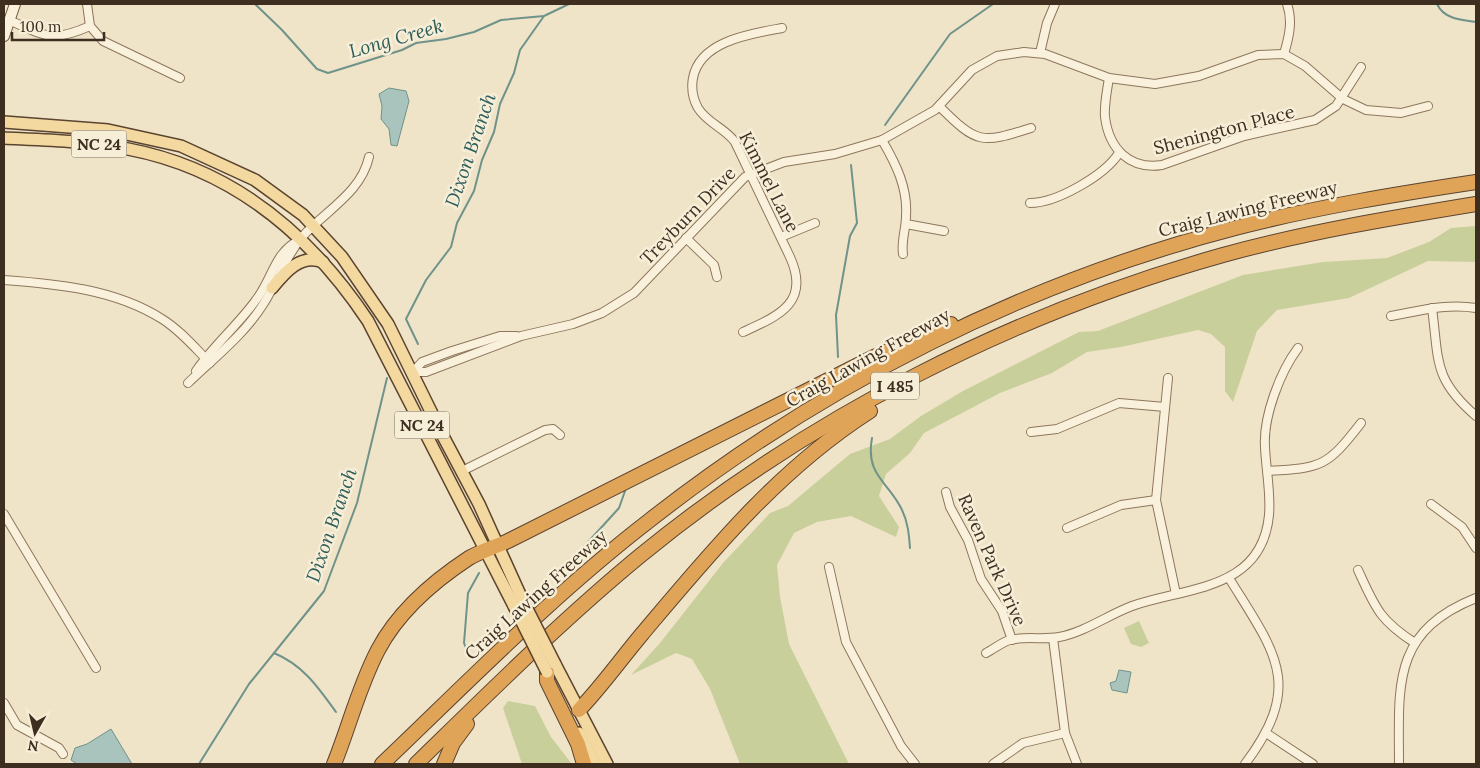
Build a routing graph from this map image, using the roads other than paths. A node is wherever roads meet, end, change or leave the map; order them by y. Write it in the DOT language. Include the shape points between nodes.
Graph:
graph roads {
  1 [pos="15,4"];
  2 [pos="87,4"];
  3 [pos="1055,4"];
  4 [pos="1287,4"];
  5 [pos="9,20"];
  6 [pos="90,26"];
  7 [pos="782,28"];
  8 [pos="4,36"];
  9 [pos="1040,53"];
  10 [pos="1284,54"];
  11 [pos="1361,67"];
  12 [pos="180,78"];
  13 [pos="1109,78"];
  14 [pos="1342,99"];
  15 [pos="940,106"];
  16 [pos="1428,106"];
  17 [pos="4,115"];
  18 [pos="4,122"];
  19 [pos="20,122"];
  20 [pos="1031,128"];
  21 [pos="6,140"];
  22 [pos="882,140"];
  23 [pos="1119,152"];
  24 [pos="369,157"];
  25 [pos="750,174"];
  26 [pos="1476,182"];
  27 [pos="1030,203"];
  28 [pos="1476,204"];
  29 [pos="815,223"];
  30 [pos="906,224"];
  31 [pos="314,226"];
  32 [pos="944,231"];
  33 [pos="781,237"];
  34 [pos="301,238"];
  35 [pos="686,238"];
  36 [pos="903,254"];
  37 [pos="324,262"];
  38 [pos="717,277"];
  39 [pos="4,280"];
  40 [pos="272,288"];
  41 [pos="1021,301"];
  42 [pos="1432,308"];
  43 [pos="1476,308"];
  44 [pos="1391,316"];
  45 [pos="371,327"];
  46 [pos="742,332"];
  47 [pos="1298,348"];
  48 [pos="960,354"];
  49 [pos="208,360"];
  50 [pos="414,373"];
  51 [pos="1168,378"];
  52 [pos="1165,407"];
  53 [pos="1476,416"];
  54 [pos="1361,423"];
  55 [pos="1031,432"];
  56 [pos="560,435"];
  57 [pos="462,471"];
  58 [pos="1267,472"];
  59 [pos="946,492"];
  60 [pos="1156,500"];
  61 [pos="1431,504"];
  62 [pos="4,514"];
  63 [pos="1067,528"];
  64 [pos="492,548"];
  65 [pos="1476,548"];
  66 [pos="829,567"];
  67 [pos="1358,570"];
  68 [pos="1229,578"];
  69 [pos="1176,594"];
  70 [pos="1476,598"];
  71 [pos="1053,638"];
  72 [pos="1012,640"];
  73 [pos="1415,643"];
  74 [pos="986,653"];
  75 [pos="96,668"];
  76 [pos="551,668"];
  77 [pos="489,694"];
  78 [pos="4,703"];
  79 [pos="579,710"];
  80 [pos="1065,733"];
  81 [pos="1266,733"];
  82 [pos="63,754"];
  83 [pos="334,764"];
  84 [pos="382,764"];
  85 [pos="416,764"];
  86 [pos="444,764"];
  87 [pos="584,764"];
  88 [pos="595,764"];
  89 [pos="607,764"];
  90 [pos="915,764"];
  91 [pos="994,764"];
  92 [pos="1077,764"];
  93 [pos="1245,764"];
  94 [pos="1313,764"];
  95 [pos="1399,764"];
  1 -- 5 [label="main road"];
  2 -- 6 [label="street"];
  3 -- 9 [label="street"];
  4 -- 10 [label="street" via="1291,26"];
  5 -- 6 [label="street" via="51,37 69,35"];
  5 -- 8 [label="main road"];
  6 -- 12 [label="street" via="106,43"];
  7 -- 25 [label="street, Kimmel Lane" via="713,48 699,60 693,75 692,92 699,108 731,136"];
  9 -- 13 [label="street, Treyburn Drive"];
  9 -- 15 [label="street, Treyburn Drive" via="1016,52 987,60 965,77"];
  10 -- 13 [label="street, Treyburn Drive" via="1258,55 1199,76 1170,82 1142,83"];
  10 -- 14 [label="street" via="1305,66"];
  11 -- 14 [label="street, Shenington Place"];
  13 -- 23 [label="street" via="1105,117"];
  14 -- 16 [label="street" via="1380,113 1401,113"];
  14 -- 23 [label="street, Shenington Place" via="1327,114 1315,120 1244,136 1162,165 1143,166"];
  15 -- 20 [label="street" via="964,130 982,138 1002,137"];
  15 -- 22 [label="street, Treyburn Drive"];
  17 -- 19 [label="main road"];
  18 -- 19 [label="main road, NC 24"];
  19 -- 31 [label="main road, NC 24" via="108,130 181,146 255,180"];
  21 -- 34 [label="main road, NC 24" via="106,145 179,163 240,192"];
  22 -- 25 [label="street, Treyburn Drive" via="835,154 784,162"];
  22 -- 30 [label="street" via="903,185"];
  23 -- 27 [label="street" via="1078,187 1046,201"];
  24 -- 31 [label="street" via="367,169 356,185"];
  25 -- 33 [label="street, Kimmel Lane"];
  25 -- 35 [label="street, Treyburn Drive" via="737,183"];
  26 -- 41 [label="highway, Craig Lawing Freeway / I 485" via="1354,202 1237,228 1122,263"];
  28 -- 48 [label="highway, I 485" via="1312,233 1225,254 1086,300"];
  29 -- 33 [label="street"];
  30 -- 32 [label="street"];
  30 -- 36 [label="street"];
  31 -- 34 [label="street"];
  31 -- 50 [label="main road, NC 24" via="342,257 388,324"];
  33 -- 46 [label="street, Kimmel Lane" via="797,277 793,297 788,307 778,315"];
  34 -- 37 [label="main road, NC 24"];
  34 -- 40 [label="street" via="280,269"];
  34 -- 49 [label="street" via="278,258 255,302"];
  35 -- 38 [label="street" via="714,265"];
  35 -- 50 [label="street, Treyburn Drive" via="621,303 573,324 478,342 422,362"];
  37 -- 40 [label="main road" via="314,259 301,262 283,274"];
  37 -- 45 [label="main road, NC 24"];
  39 -- 49 [label="street" via="76,287 135,306 162,319"];
  40 -- 49 [label="street" via="253,318"];
  41 -- 64 [label="highway" via="972,315 876,356"];
  41 -- 84 [label="highway, Craig Lawing Freeway / I 485" via="863,378 773,432 707,477 564,592"];
  42 -- 43 [label="street"];
  42 -- 44 [label="street"];
  42 -- 53 [label="street" via="1444,382"];
  45 -- 50 [label="main road" via="389,342 401,366"];
  45 -- 64 [label="main road, NC 24"];
  47 -- 58 [label="street" via="1283,372 1266,424"];
  48 -- 77 [label="highway, I 485" via="812,434 704,506 602,588"];
  48 -- 79 [label="highway" via="832,436 767,492 725,535"];
  50 -- 57 [label="main road, NC 24"];
  51 -- 52 [label="street"];
  52 -- 55 [label="street" via="1119,403 1064,426"];
  52 -- 60 [label="street"];
  54 -- 58 [label="street" via="1336,454 1323,463 1306,469"];
  56 -- 57 [label="street" via="553,429 545,430"];
  57 -- 64 [label="main road, NC 24"];
  58 -- 68 [label="street" via="1269,510 1263,539 1245,566"];
  59 -- 72 [label="street, Raven Park Drive" via="981,579 1002,611"];
  60 -- 63 [label="street" via="1121,505"];
  60 -- 69 [label="street"];
  61 -- 65 [label="street" via="1456,521"];
  62 -- 75 [label="street"];
  64 -- 76 [label="main road, NC 24, bridge"];
  64 -- 83 [label="highway" via="470,557 437,582 390,631 370,669"];
  66 -- 90 [label="street" via="846,642 901,746"];
  67 -- 73 [label="street" via="1380,615"];
  68 -- 69 [label="street"];
  68 -- 81 [label="street" via="1268,643 1277,666 1279,696"];
  69 -- 71 [label="street" via="1131,606 1070,634"];
  70 -- 73 [label="street" via="1443,614"];
  71 -- 72 [label="street"];
  71 -- 80 [label="street"];
  72 -- 74 [label="street"];
  73 -- 95 [label="street" via="1401,682"];
  76 -- 79 [label="main road"];
  76 -- 87 [label="highway" via="547,680"];
  76 -- 88 [label="main road"];
  77 -- 85 [label="highway, I 485"];
  77 -- 86 [label="highway" via="485,706 453,743"];
  78 -- 82 [label="street" via="18,726 60,748"];
  79 -- 89 [label="main road"];
  80 -- 91 [label="street" via="1023,744"];
  80 -- 92 [label="street"];
  81 -- 93 [label="street"];
  81 -- 94 [label="street"];
}
